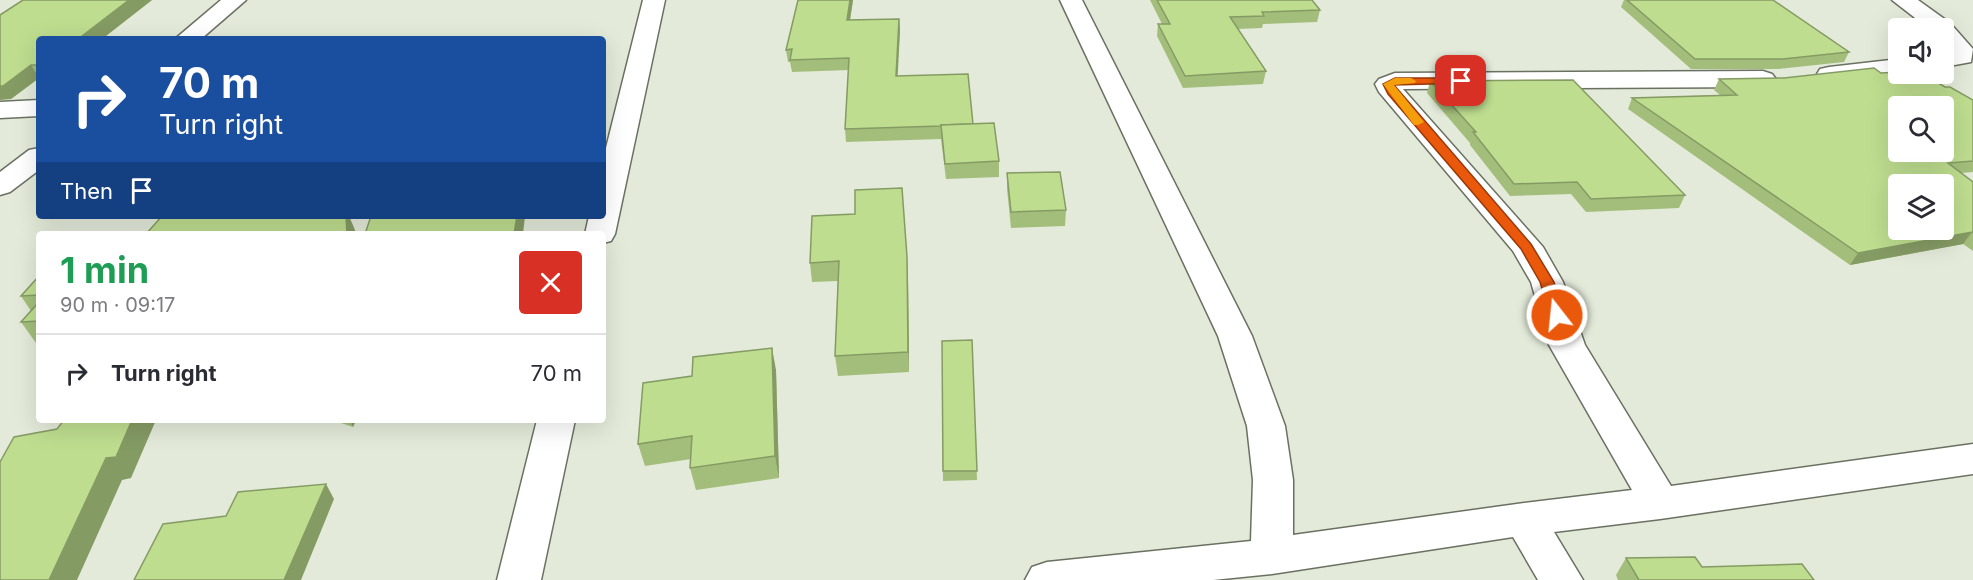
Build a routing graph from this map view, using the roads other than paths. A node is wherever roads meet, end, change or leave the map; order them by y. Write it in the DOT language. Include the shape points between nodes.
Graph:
graph roads {
  1 [pos="235,0"];
  2 [pos="654,0"];
  3 [pos="1071,0"];
  4 [pos="1903,0"];
  5 [pos="1927,18"];
  6 [pos="191,36"];
  7 [pos="1954,43"];
  8 [pos="1954,58"];
  9 [pos="1888,67"];
  10 [pos="36,108"];
  11 [pos="0,110"];
  12 [pos="36,158"];
  13 [pos="0,186"];
  14 [pos="606,208"];
  15 [pos="555,423"];
  16 [pos="1971,463"];
  17 [pos="1660,503"];
  18 [pos="1524,519"];
  19 [pos="1272,556"];
  20 [pos="519,580"];
  21 [pos="1047,580"];
  22 [pos="1561,580"];
  1 -- 6 [label="street"];
  2 -- 14 [label="street"];
  3 -- 19 [label="street" via="1235,336 1266,426 1273,480"];
  4 -- 5 [label="street"];
  7 -- 8 [label="street" via="1964,54"];
  9 -- 17 [label="street" via="1799,78 1388,84 1527,247 1547,282 1568,345"];
  10 -- 11 [label="street"];
  12 -- 13 [label="street"];
  15 -- 20 [label="street"];
  16 -- 17 [label="street"];
  17 -- 18 [label="street"];
  18 -- 19 [label="street"];
  18 -- 22 [label="street"];
  19 -- 21 [label="street"];
}
